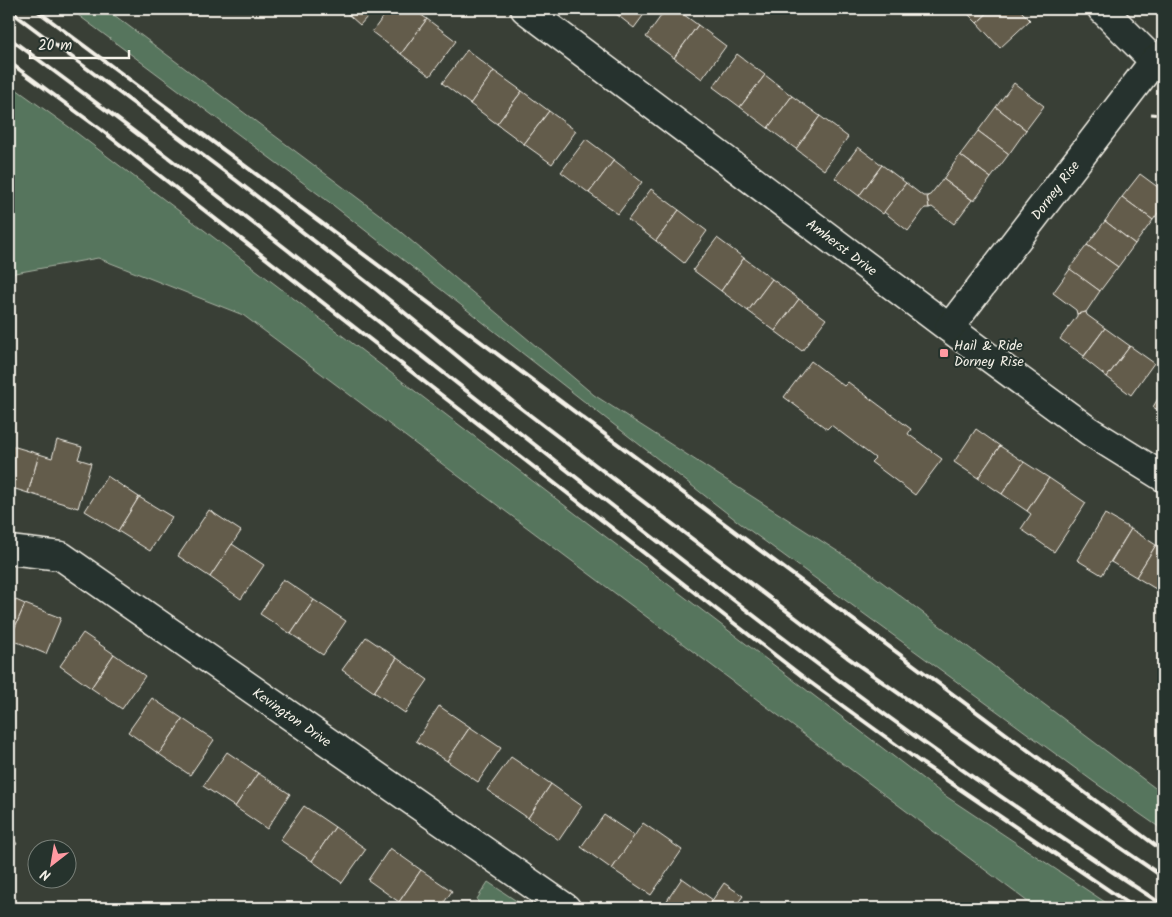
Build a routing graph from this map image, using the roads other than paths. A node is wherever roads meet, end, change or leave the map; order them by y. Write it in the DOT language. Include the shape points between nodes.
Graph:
graph roads {
  1 [pos="525,9"];
  2 [pos="1102,9"];
  3 [pos="1158,58"];
  4 [pos="949,328"];
  5 [pos="1163,477"];
  6 [pos="9,550"];
  7 [pos="566,908"];
  1 -- 4 [label="street, Amherst Drive"];
  2 -- 3 [label="street"];
  3 -- 4 [label="street, Dorney Rise"];
  4 -- 5 [label="street, Amherst Drive" via="1089,431"];
  6 -- 7 [label="street, Kevington Drive" via="61,556"];
}
